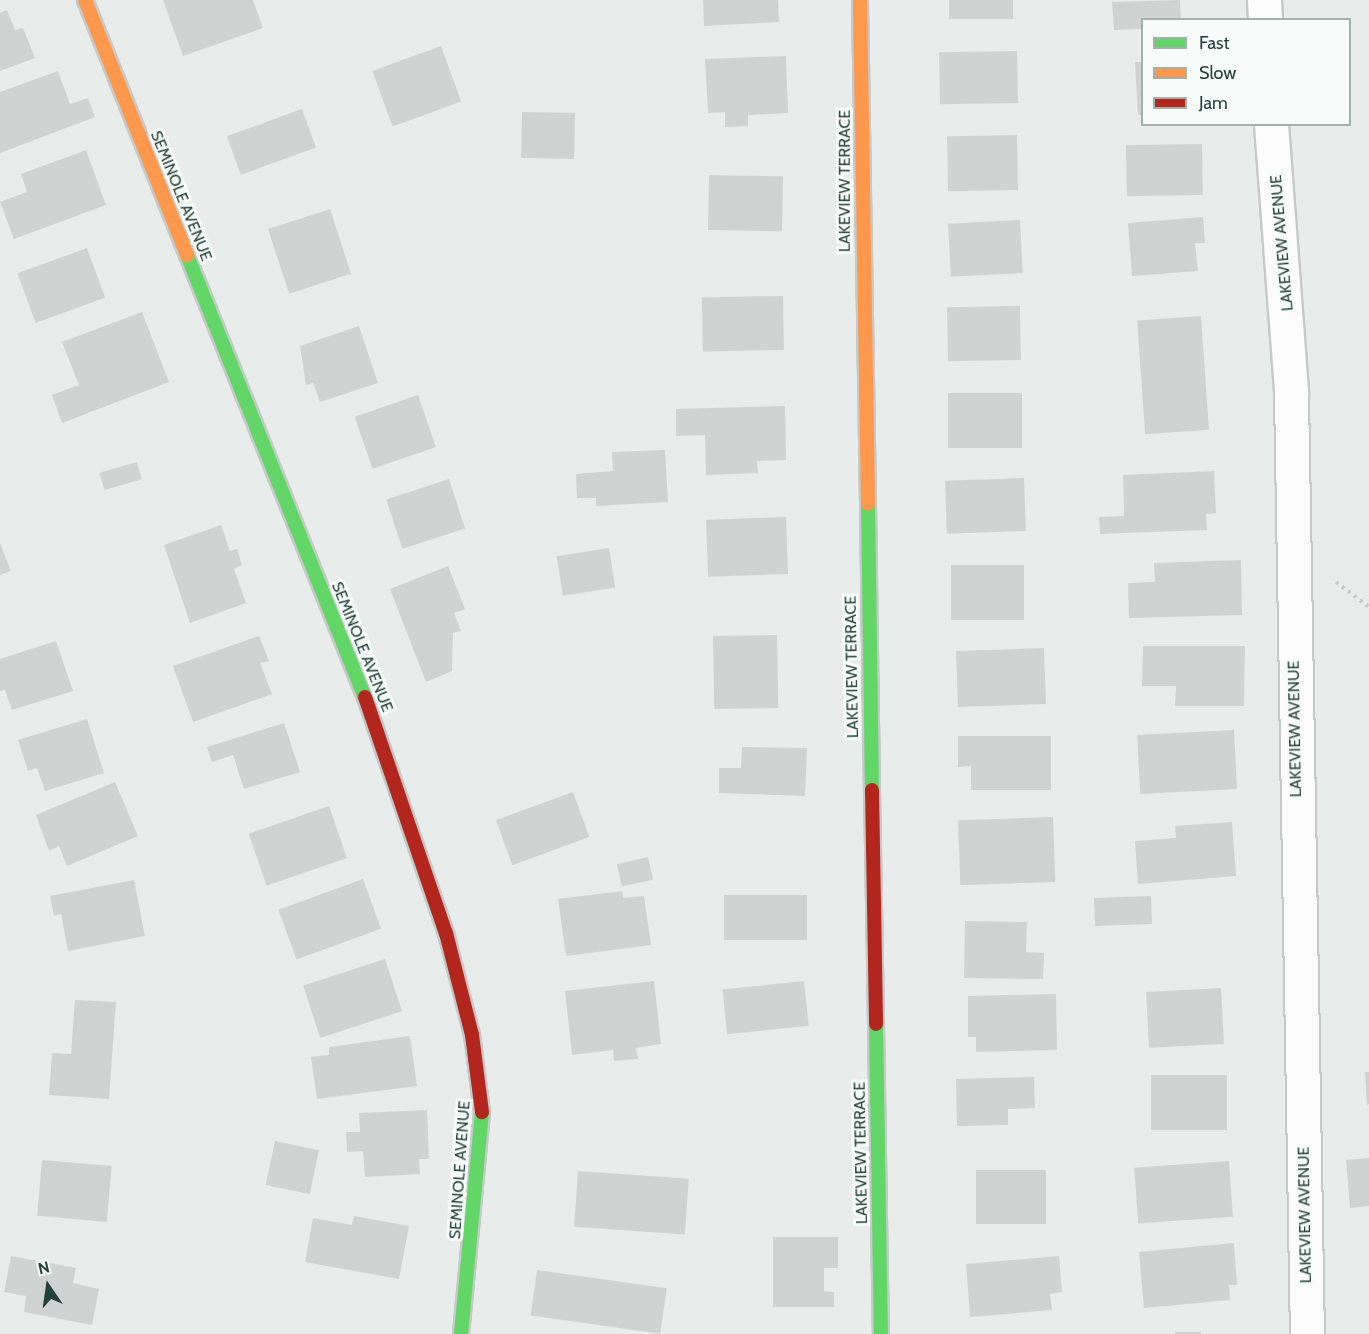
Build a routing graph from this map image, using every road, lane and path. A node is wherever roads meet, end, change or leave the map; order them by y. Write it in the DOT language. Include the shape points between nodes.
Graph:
graph roads {
  1 [pos="85,0"];
  2 [pos="861,0"];
  3 [pos="1264,0"];
  4 [pos="1265,18"];
  5 [pos="1271,126"];
  6 [pos="461,1334"];
  7 [pos="881,1334"];
  8 [pos="1307,1334"];
  1 -- 6 [label="street, SEMINOLE AVENUE" via="374,717 446,933 472,1035 483,1106"];
  2 -- 7 [label="street, LAKEVIEW TERRACE"];
  3 -- 4 [label="street"];
  5 -- 8 [label="street, LAKEVIEW AVENUE" via="1291,393"];
}
